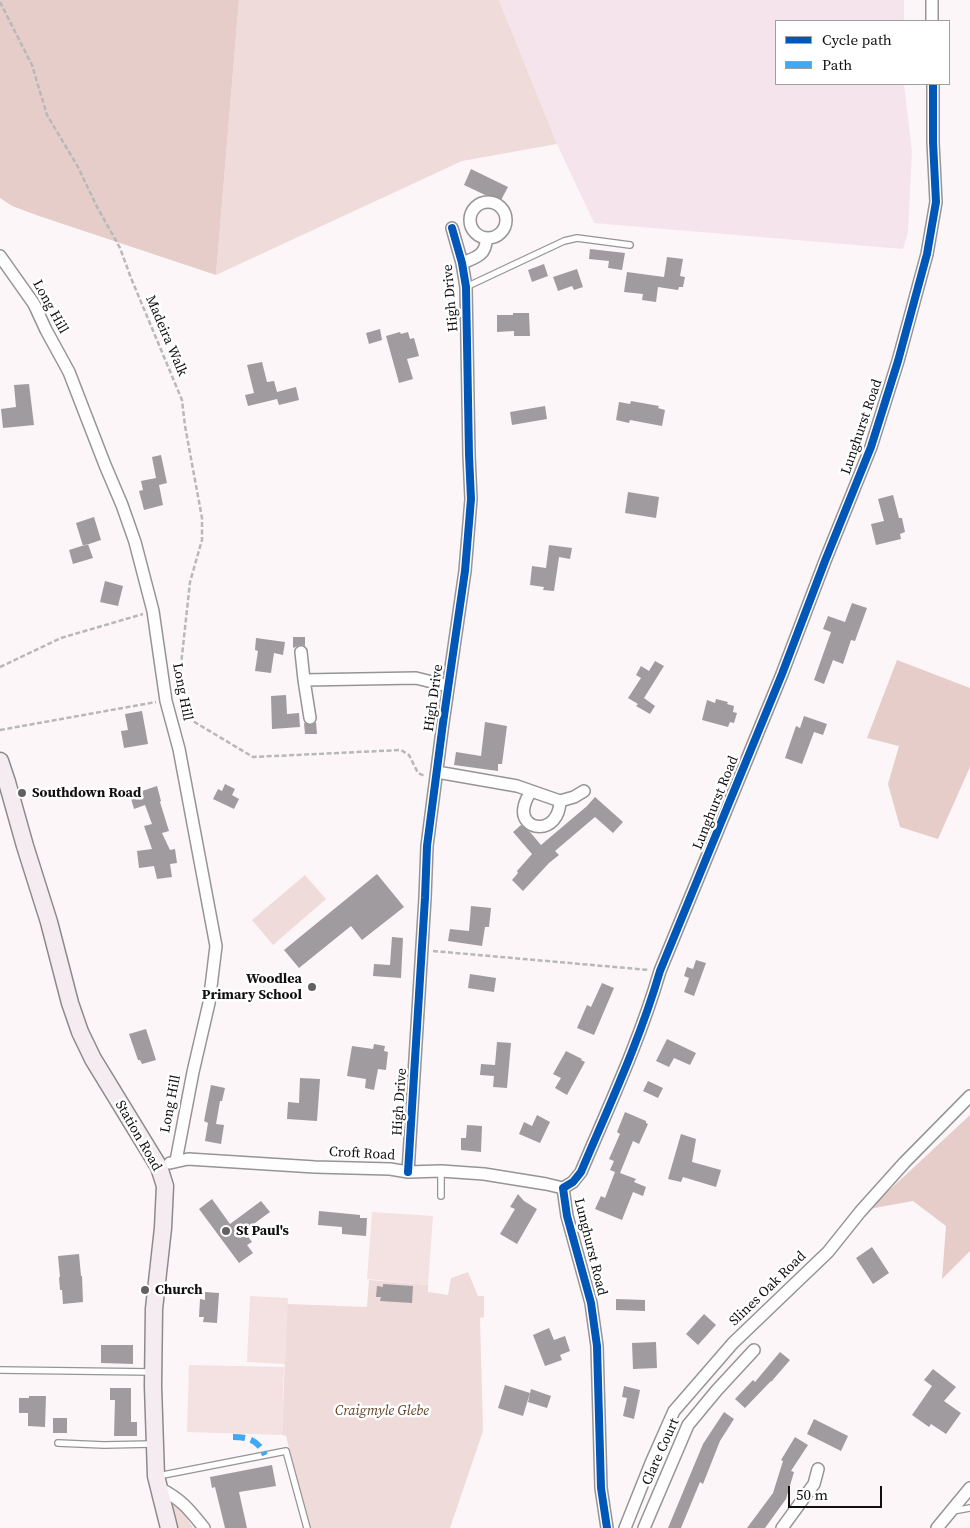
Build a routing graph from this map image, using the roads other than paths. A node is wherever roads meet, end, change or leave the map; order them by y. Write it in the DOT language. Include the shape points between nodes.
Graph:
graph roads {
  1 [pos="932,0"];
  2 [pos="932,20"];
  3 [pos="933,85"];
  4 [pos="452,228"];
  5 [pos="486,238"];
  6 [pos="630,245"];
  7 [pos="0,256"];
  8 [pos="462,263"];
  9 [pos="466,287"];
  10 [pos="301,652"];
  11 [pos="304,680"];
  12 [pos="448,686"];
  13 [pos="310,718"];
  14 [pos="0,761"];
  15 [pos="436,777"];
  16 [pos="531,791"];
  17 [pos="584,791"];
  18 [pos="560,801"];
  19 [pos="970,1096"];
  20 [pos="176,1161"];
  21 [pos="158,1166"];
  22 [pos="408,1172"];
  23 [pos="440,1172"];
  24 [pos="564,1188"];
  25 [pos="441,1196"];
  26 [pos="754,1350"];
  27 [pos="0,1370"];
  28 [pos="152,1372"];
  29 [pos="58,1443"];
  30 [pos="155,1444"];
  31 [pos="818,1469"];
  32 [pos="158,1482"];
  33 [pos="970,1488"];
  34 [pos="970,1508"];
  35 [pos="951,1511"];
  36 [pos="169,1528"];
  37 [pos="204,1528"];
  38 [pos="306,1528"];
  39 [pos="607,1528"];
  40 [pos="625,1528"];
  41 [pos="644,1528"];
  42 [pos="782,1528"];
  43 [pos="937,1528"];
  1 -- 2 [label="street"];
  3 -- 24 [label="street, Lunghurst Road" via="936,202 927,254 871,447 660,971 649,1009 581,1172"];
  4 -- 8 [label="street, High Drive"];
  5 -- 8 [label="street" via="481,254"];
  6 -- 9 [label="lane" via="576,238 564,241"];
  7 -- 20 [label="street, Long Hill" via="34,304 69,372 122,504 153,611 167,703 179,749 216,946 209,1004"];
  8 -- 9 [label="street, High Drive"];
  9 -- 12 [label="street, High Drive" via="471,499 466,562"];
  10 -- 11 [label="street"];
  11 -- 12 [label="street" via="416,678"];
  11 -- 13 [label="street"];
  12 -- 15 [label="street, High Drive"];
  14 -- 21 [label="street, Station Road" via="80,1032"];
  15 -- 16 [label="street" via="517,786"];
  15 -- 22 [label="street, High Drive" via="427,846"];
  16 -- 18 [label="street"];
  16 -- 18 [label="street" via="524,814 534,826 551,823 560,810"];
  17 -- 18 [label="street"];
  19 -- 40 [label="street, Slines Oak Road" via="904,1163 828,1252 733,1343 674,1411"];
  20 -- 21 [label="street, Croft Road"];
  20 -- 22 [label="street, Croft Road" via="188,1159"];
  21 -- 28 [label="street, Station Road" via="165,1186"];
  22 -- 23 [label="street, Croft Road"];
  23 -- 24 [label="street, Croft Road" via="484,1174"];
  23 -- 25 [label="lane"];
  24 -- 39 [label="street, Lunghurst Road" via="567,1216 591,1303 597,1346 602,1488"];
  26 -- 41 [label="street, Clare Court" via="688,1425"];
  27 -- 28 [label="lane"];
  28 -- 30 [label="street, Station Road"];
  29 -- 30 [label="lane"];
  30 -- 32 [label="street, Station Road"];
  31 -- 42 [label="street" via="814,1484"];
  32 -- 36 [label="street, Station Road"];
  32 -- 37 [label="street" via="186,1506"];
  32 -- 38 [label="lane" via="286,1451"];
  33 -- 35 [label="street"];
  34 -- 35 [label="lane"];
  35 -- 43 [label="street"];
}
